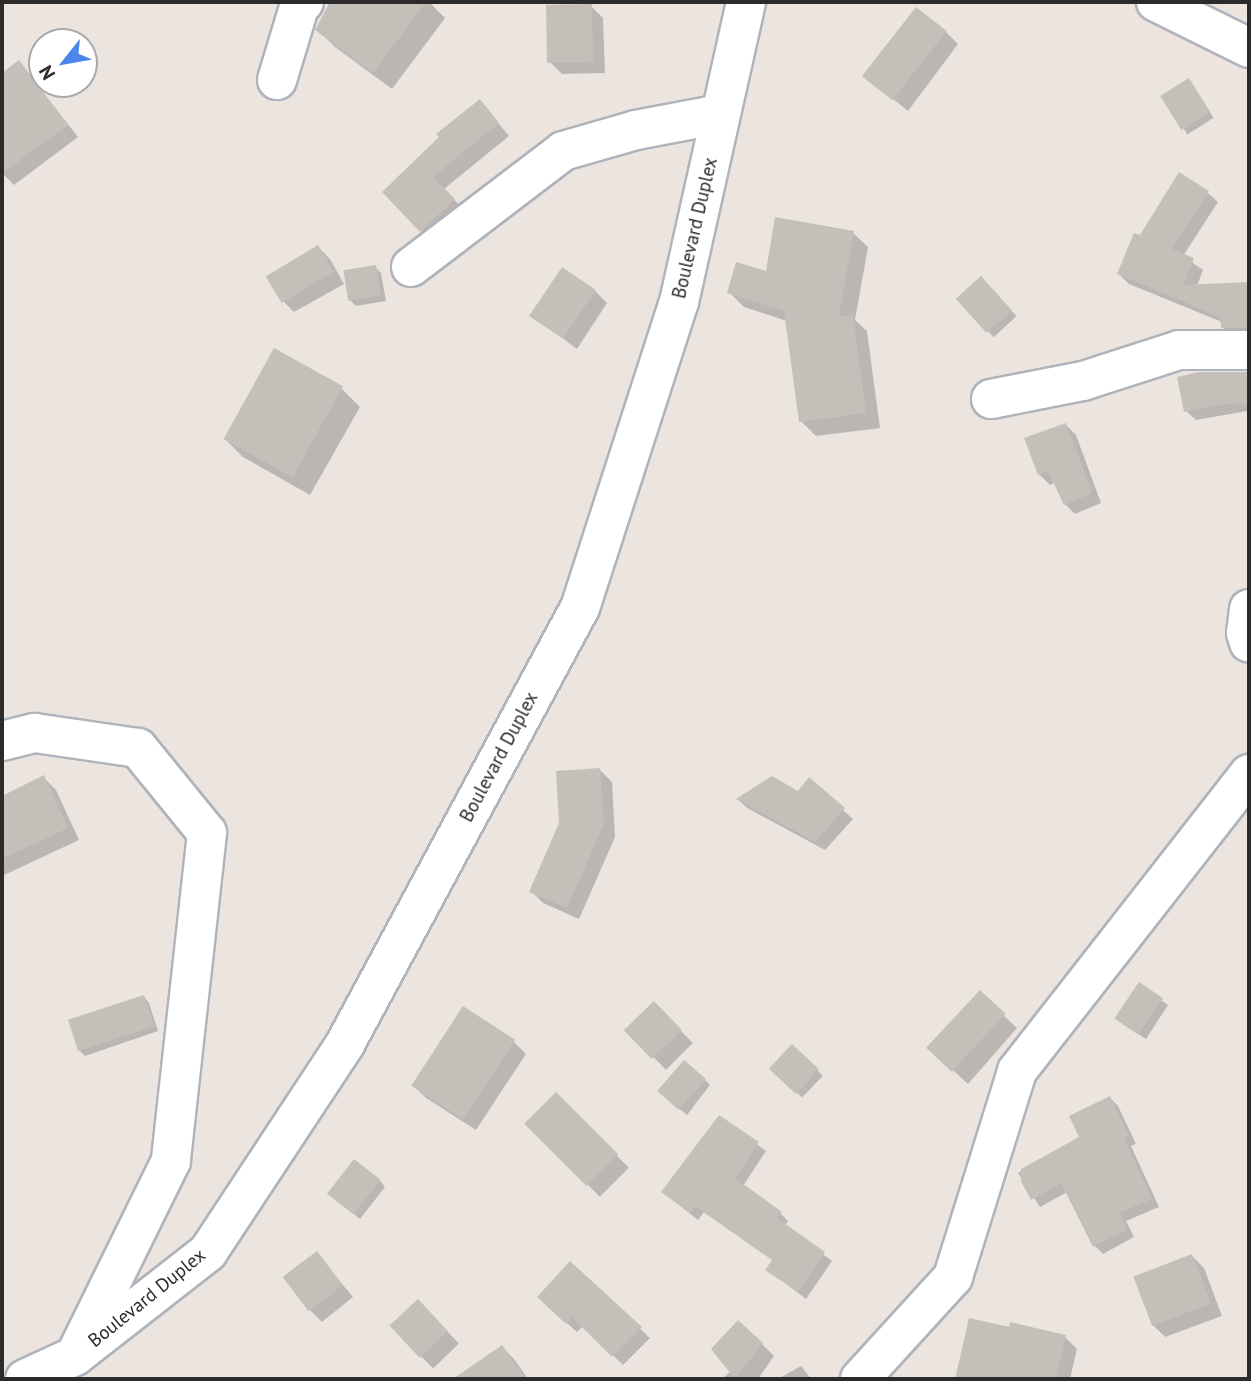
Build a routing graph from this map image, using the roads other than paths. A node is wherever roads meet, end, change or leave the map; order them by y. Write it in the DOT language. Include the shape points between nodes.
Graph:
graph roads {
  1 [pos="304,2"];
  2 [pos="746,2"];
  3 [pos="1156,2"];
  4 [pos="1249,48"];
  5 [pos="277,80"];
  6 [pos="721,114"];
  7 [pos="411,267"];
  8 [pos="1249,350"];
  9 [pos="991,398"];
  10 [pos="1249,609"];
  11 [pos="1249,643"];
  12 [pos="2,741"];
  13 [pos="1249,774"];
  14 [pos="75,1356"];
  15 [pos="25,1379"];
  16 [pos="860,1379"];
  1 -- 5 [label="street"];
  2 -- 6 [label="street, Boulevard Duplex"];
  3 -- 4 [label="street"];
  6 -- 7 [label="street" via="636,130 563,151"];
  6 -- 14 [label="street, Boulevard Duplex" via="679,302 580,608 345,1044 208,1252"];
  8 -- 9 [label="street" via="1179,350 1083,381"];
  10 -- 11 [label="street"];
  12 -- 14 [label="street" via="35,733 138,748 207,833 171,1161"];
  13 -- 16 [label="street" via="1017,1071 953,1278"];
  14 -- 15 [label="street, Boulevard Duplex"];
}
